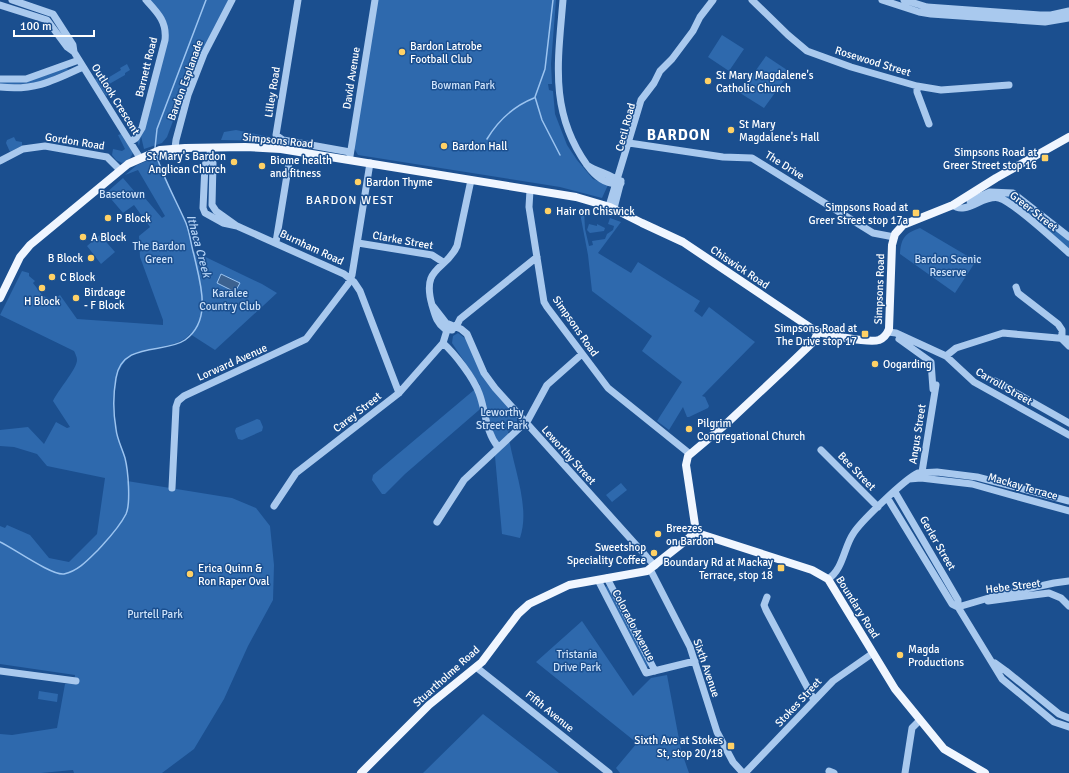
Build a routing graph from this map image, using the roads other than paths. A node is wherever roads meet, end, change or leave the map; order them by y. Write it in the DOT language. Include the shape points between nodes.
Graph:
graph roads {
  1 [pos="12,0"];
  2 [pos="146,0"];
  3 [pos="232,0"];
  4 [pos="298,0"];
  5 [pos="375,0"];
  6 [pos="563,0"];
  7 [pos="713,0"];
  8 [pos="752,0"];
  9 [pos="882,0"];
  10 [pos="904,0"];
  11 [pos="0,5"];
  12 [pos="1069,11"];
  13 [pos="1069,18"];
  14 [pos="74,52"];
  15 [pos="79,60"];
  16 [pos="83,67"];
  17 [pos="0,79"];
  18 [pos="1009,85"];
  19 [pos="917,86"];
  20 [pos="0,87"];
  21 [pos="929,124"];
  22 [pos="1069,138"];
  23 [pos="130,142"];
  24 [pos="630,144"];
  25 [pos="175,148"];
  26 [pos="210,151"];
  27 [pos="350,156"];
  28 [pos="140,158"];
  29 [pos="0,161"];
  30 [pos="289,163"];
  31 [pos="370,163"];
  32 [pos="120,170"];
  33 [pos="471,180"];
  34 [pos="618,182"];
  35 [pos="530,190"];
  36 [pos="955,207"];
  37 [pos="611,208"];
  38 [pos="1066,230"];
  39 [pos="894,237"];
  40 [pos="1069,237"];
  41 [pos="276,242"];
  42 [pos="358,243"];
  43 [pos="1069,253"];
  44 [pos="537,257"];
  45 [pos="443,262"];
  46 [pos="351,279"];
  47 [pos="1016,287"];
  48 [pos="0,298"];
  49 [pos="432,306"];
  50 [pos="456,327"];
  51 [pos="447,330"];
  52 [pos="465,332"];
  53 [pos="818,332"];
  54 [pos="888,332"];
  55 [pos="903,339"];
  56 [pos="1066,339"];
  57 [pos="443,342"];
  58 [pos="1069,346"];
  59 [pos="582,354"];
  60 [pos="946,356"];
  61 [pos="995,381"];
  62 [pos="936,385"];
  63 [pos="399,393"];
  64 [pos="934,399"];
  65 [pos="1057,417"];
  66 [pos="525,423"];
  67 [pos="1069,424"];
  68 [pos="1052,426"];
  69 [pos="1069,436"];
  70 [pos="498,447"];
  71 [pos="821,450"];
  72 [pos="690,454"];
  73 [pos="922,472"];
  74 [pos="909,479"];
  75 [pos="972,480"];
  76 [pos="172,488"];
  77 [pos="895,492"];
  78 [pos="888,499"];
  79 [pos="1069,501"];
  80 [pos="274,506"];
  81 [pos="878,507"];
  82 [pos="1069,511"];
  83 [pos="437,522"];
  84 [pos="694,532"];
  85 [pos="652,568"];
  86 [pos="602,579"];
  87 [pos="828,579"];
  88 [pos="1069,581"];
  89 [pos="767,597"];
  90 [pos="980,602"];
  91 [pos="1069,606"];
  92 [pos="958,607"];
  93 [pos="873,653"];
  94 [pos="695,661"];
  95 [pos="993,662"];
  96 [pos="476,667"];
  97 [pos="0,671"];
  98 [pos="655,671"];
  99 [pos="76,681"];
  100 [pos="814,700"];
  101 [pos="1069,718"];
  102 [pos="920,720"];
  103 [pos="1069,726"];
  104 [pos="361,773"];
  105 [pos="609,773"];
  106 [pos="744,773"];
  107 [pos="905,773"];
  108 [pos="985,773"];
  1 -- 14 [label="street, Outlook Crescent" via="53,14 74,44"];
  2 -- 23 [label="street, Barnett Road" via="164,22 165,40 142,128"];
  3 -- 25 [label="street, Bardon Esplanade" via="204,54 188,95"];
  4 -- 27 [label="street, Lilley Road" via="276,135 283,140"];
  5 -- 27 [label="street, David Avenue"];
  6 -- 34 [label="street" via="558,85 564,119 573,143 596,176"];
  7 -- 24 [label="street, Cecil Road" via="693,23 688,36 659,72 654,84 641,100"];
  8 -- 19 [label="street, Rosewood Street" via="807,51"];
  9 -- 13 [label="street" via="931,14 1040,22"];
  10 -- 12 [label="street" via="927,7 1040,15"];
  11 -- 14 [label="street, Outlook Crescent" via="49,21 67,48"];
  14 -- 15 [label="street, Outlook Crescent"];
  15 -- 16 [label="street, Outlook Crescent"];
  15 -- 17 [label="street" via="25,80"];
  16 -- 20 [label="street" via="31,88"];
  16 -- 23 [label="street, Outlook Crescent"];
  18 -- 19 [label="street, Rosewood Street" via="941,90"];
  19 -- 21 [label="street"];
  22 -- 36 [label="main road" via="996,178"];
  23 -- 28 [label="street, Outlook Crescent"];
  24 -- 34 [label="street, Cecil Road"];
  24 -- 39 [label="street, The Drive" via="723,157 752,158 874,233"];
  25 -- 26 [label="main road, Simpsons Road"];
  25 -- 28 [label="main road, Simpsons Road" via="160,150"];
  26 -- 27 [label="main road, Simpsons Road" via="270,148"];
  26 -- 41 [label="street, Burnham Road" via="213,164 212,205 216,211 237,226"];
  27 -- 31 [label="main road, Simpsons Road"];
  28 -- 32 [label="main road, Simpsons Road"];
  29 -- 32 [label="street, Gordon Road" via="23,149 45,146 108,157"];
  30 -- 41 [label="street"];
  31 -- 33 [label="main road, Simpsons Road"];
  31 -- 42 [label="street"];
  32 -- 48 [label="main road, Simpsons Road" via="28,248 20,257"];
  33 -- 35 [label="main road, Simpsons Road"];
  33 -- 45 [label="street" via="457,246 454,253"];
  34 -- 37 [label="street, Cecil Road"];
  35 -- 37 [label="main road, Chiswick Road" via="576,198"];
  35 -- 44 [label="street, Simpsons Road" via="528,207"];
  36 -- 38 [label="street, Greer Street" via="988,192 1011,192"];
  36 -- 39 [label="main road" via="903,225"];
  36 -- 43 [label="street, Greer Street" via="989,198 1000,198"];
  37 -- 53 [label="main road, Chiswick Road" via="683,242"];
  38 -- 40 [label="street, Greer Street"];
  39 -- 54 [label="main road, Simpsons Road"];
  41 -- 46 [label="street, Burnham Road"];
  42 -- 45 [label="street, Clarke Street" via="432,255"];
  42 -- 46 [label="street"];
  44 -- 50 [label="street" via="460,319"];
  44 -- 59 [label="street, Simpsons Road" via="545,304"];
  45 -- 49 [label="street" via="430,282"];
  46 -- 63 [label="street, Burnham Road" via="360,291"];
  46 -- 76 [label="street, Lorward Avenue" via="306,339 178,401"];
  47 -- 56 [label="street" via="1018,293 1058,324"];
  49 -- 50 [label="street" via="444,321"];
  49 -- 51 [label="street" via="436,320"];
  50 -- 51 [label="street"];
  50 -- 52 [label="street"];
  51 -- 52 [label="street"];
  51 -- 57 [label="street, Carey Street"];
  52 -- 66 [label="street, Leworthy Street" via="487,377"];
  53 -- 54 [label="main road, Simpsons Road" via="873,341 881,339"];
  53 -- 72 [label="main road" via="814,341 790,364"];
  54 -- 55 [label="street, Carroll Street" via="895,332"];
  55 -- 60 [label="street, Carroll Street"];
  55 -- 64 [label="street, Angus Street" via="931,363"];
  56 -- 58 [label="street"];
  56 -- 60 [label="street" via="1003,333 956,348"];
  57 -- 63 [label="street, Carey Street"];
  57 -- 70 [label="street" via="452,351 477,389 490,437"];
  59 -- 66 [label="street" via="548,385"];
  59 -- 72 [label="street, Simpsons Road" via="609,390"];
  60 -- 68 [label="street, Carroll Street" via="974,382"];
  61 -- 65 [label="street, Carroll Street"];
  62 -- 64 [label="street, Angus Street"];
  63 -- 80 [label="street, Carey Street" via="296,473"];
  64 -- 73 [label="street, Angus Street"];
  65 -- 67 [label="street, Carroll Street"];
  65 -- 68 [label="street"];
  66 -- 70 [label="street"];
  66 -- 85 [label="street, Leworthy Street"];
  68 -- 69 [label="street, Carroll Street"];
  70 -- 83 [label="street" via="464,480"];
  71 -- 81 [label="street, Bee Street"];
  72 -- 84 [label="main road" via="686,462"];
  73 -- 74 [label="street"];
  73 -- 75 [label="street, Mackay Terrace"];
  74 -- 75 [label="street, Mackay Terrace"];
  74 -- 77 [label="street"];
  75 -- 79 [label="street, Mackay Terrace"];
  75 -- 82 [label="street, Mackay Terrace"];
  77 -- 78 [label="street"];
  77 -- 92 [label="street, Gerler Street" via="958,600"];
  78 -- 81 [label="street"];
  78 -- 92 [label="street, Gerler Street" via="952,604"];
  81 -- 87 [label="street" via="855,530 837,570"];
  84 -- 85 [label="main road, Stuartholme Road"];
  84 -- 87 [label="main road, Boundary Road" via="815,570"];
  85 -- 86 [label="main road, Stuartholme Road" via="638,574"];
  85 -- 94 [label="street, Sixth Avenue"];
  86 -- 96 [label="main road, Stuartholme Road" via="569,585 529,604"];
  86 -- 98 [label="street, Colorado Avenue"];
  86 -- 98 [label="street, Colorado Avenue" via="646,673"];
  87 -- 93 [label="main road, Boundary Road"];
  88 -- 90 [label="street, Hebe Street" via="999,595"];
  89 -- 100 [label="street" via="764,605 766,610"];
  90 -- 91 [label="street, Hebe Street" via="1049,593 1061,598"];
  90 -- 92 [label="street, Hebe Street"];
  92 -- 95 [label="street, Gerler Street"];
  93 -- 100 [label="street, Stokes Street" via="835,678"];
  93 -- 102 [label="main road, Boundary Road" via="895,689"];
  94 -- 98 [label="street, Colorado Avenue"];
  94 -- 106 [label="street, Sixth Avenue" via="717,732 733,762"];
  95 -- 101 [label="street, Gerler Street" via="1059,714"];
  95 -- 103 [label="street, Gerler Street" via="1002,679 1054,722"];
  96 -- 104 [label="main road, Stuartholme Road" via="429,705"];
  96 -- 105 [label="street, Fifth Avenue"];
  97 -- 99 [label="street"];
  100 -- 106 [label="street, Stokes Street"];
  102 -- 107 [label="street" via="912,728"];
  102 -- 108 [label="main road, Boundary Road" via="949,753"];
}
